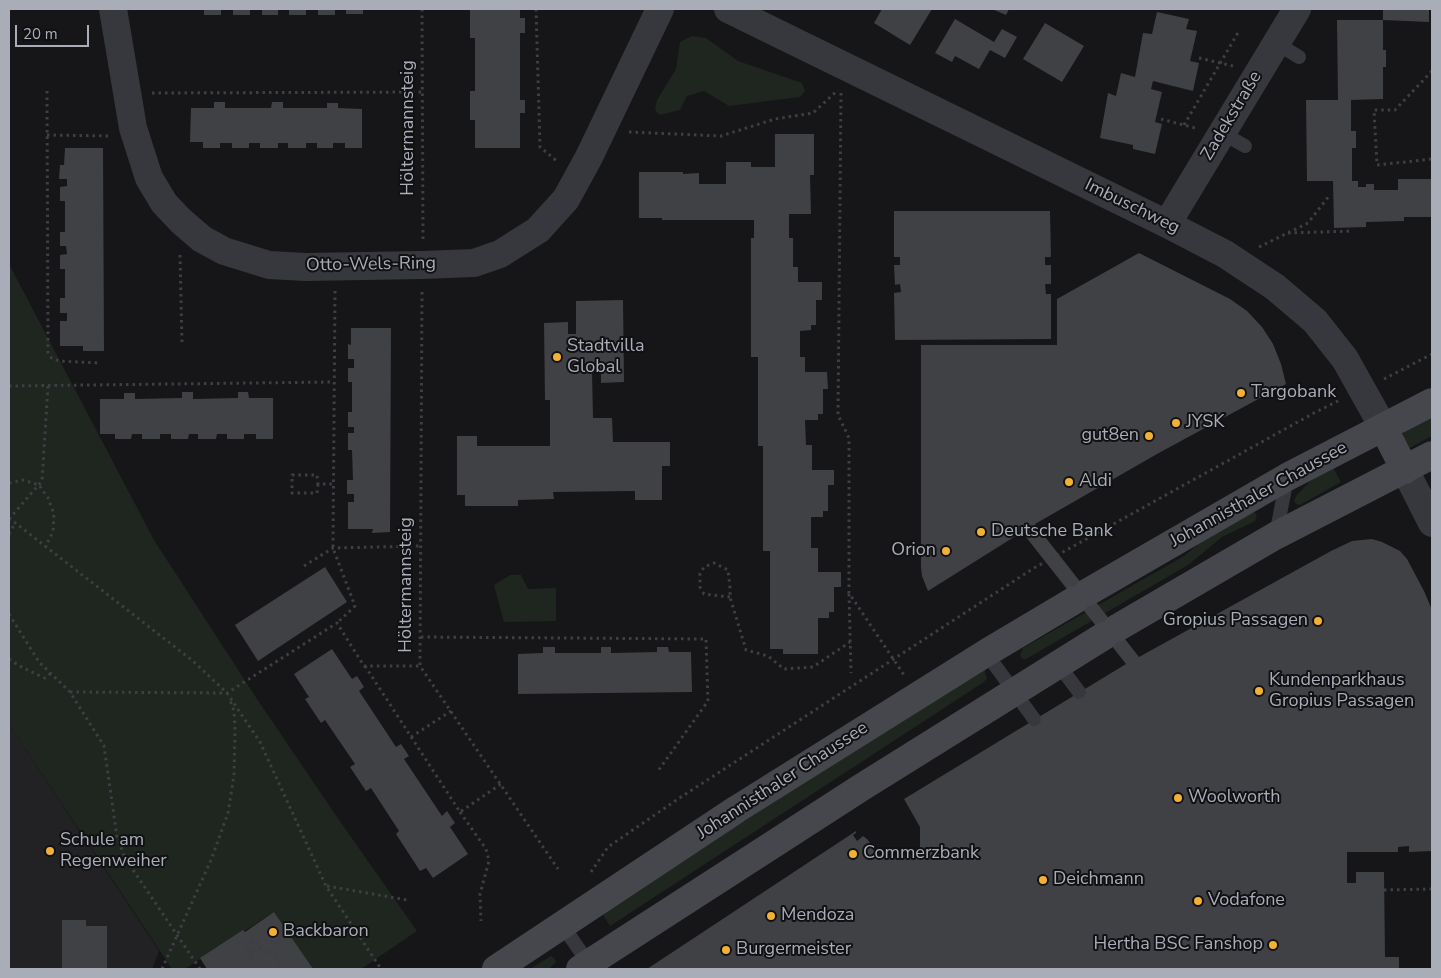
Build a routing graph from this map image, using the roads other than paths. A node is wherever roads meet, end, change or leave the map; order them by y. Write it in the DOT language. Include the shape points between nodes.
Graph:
graph roads {
  1 [pos="113,9"];
  2 [pos="660,9"];
  3 [pos="728,9"];
  4 [pos="1297,9"];
  5 [pos="1209,130"];
  6 [pos="1245,146"];
  7 [pos="1167,224"];
  8 [pos="1432,402"];
  9 [pos="1383,427"];
  10 [pos="1432,455"];
  11 [pos="1405,470"];
  12 [pos="1287,477"];
  13 [pos="1432,522"];
  14 [pos="1276,536"];
  15 [pos="986,653"];
  16 [pos="1058,664"];
  17 [pos="1014,692"];
  18 [pos="1079,692"];
  19 [pos="1034,719"];
  20 [pos="563,926"];
  21 [pos="585,966"];
  22 [pos="496,969"];
  1 -- 2 [label="street, Otto-Wels-Ring" via="133,128 149,178 164,203 202,238 224,251 268,265 306,267 474,262 500,254 538,230 566,199"];
  3 -- 7 [label="street, Imbuschweg"];
  4 -- 5 [label="street, Zadekstraße" via="1287,50"];
  5 -- 6 [label="lane"];
  5 -- 7 [label="street, Zadekstraße"];
  7 -- 9 [label="street, Imbuschweg" via="1225,254 1275,286 1315,321 1345,359"];
  8 -- 9 [label="main road, Johannisthaler Chaussee"];
  9 -- 11 [label="main road, Imbuschweg"];
  9 -- 12 [label="main road, Johannisthaler Chaussee"];
  10 -- 11 [label="main road"];
  11 -- 13 [label="street, Imbuschweg"];
  11 -- 14 [label="main road"];
  12 -- 14 [label="lane"];
  12 -- 15 [label="main road, Johannisthaler Chaussee"];
  14 -- 16 [label="main road"];
  15 -- 17 [label="lane"];
  15 -- 20 [label="main road, Johannisthaler Chaussee" via="737,809"];
  16 -- 17 [label="main road"];
  16 -- 18 [label="lane"];
  17 -- 19 [label="lane"];
  17 -- 21 [label="main road"];
  20 -- 21 [label="lane"];
  20 -- 22 [label="main road, Johannisthaler Chaussee"];
}
